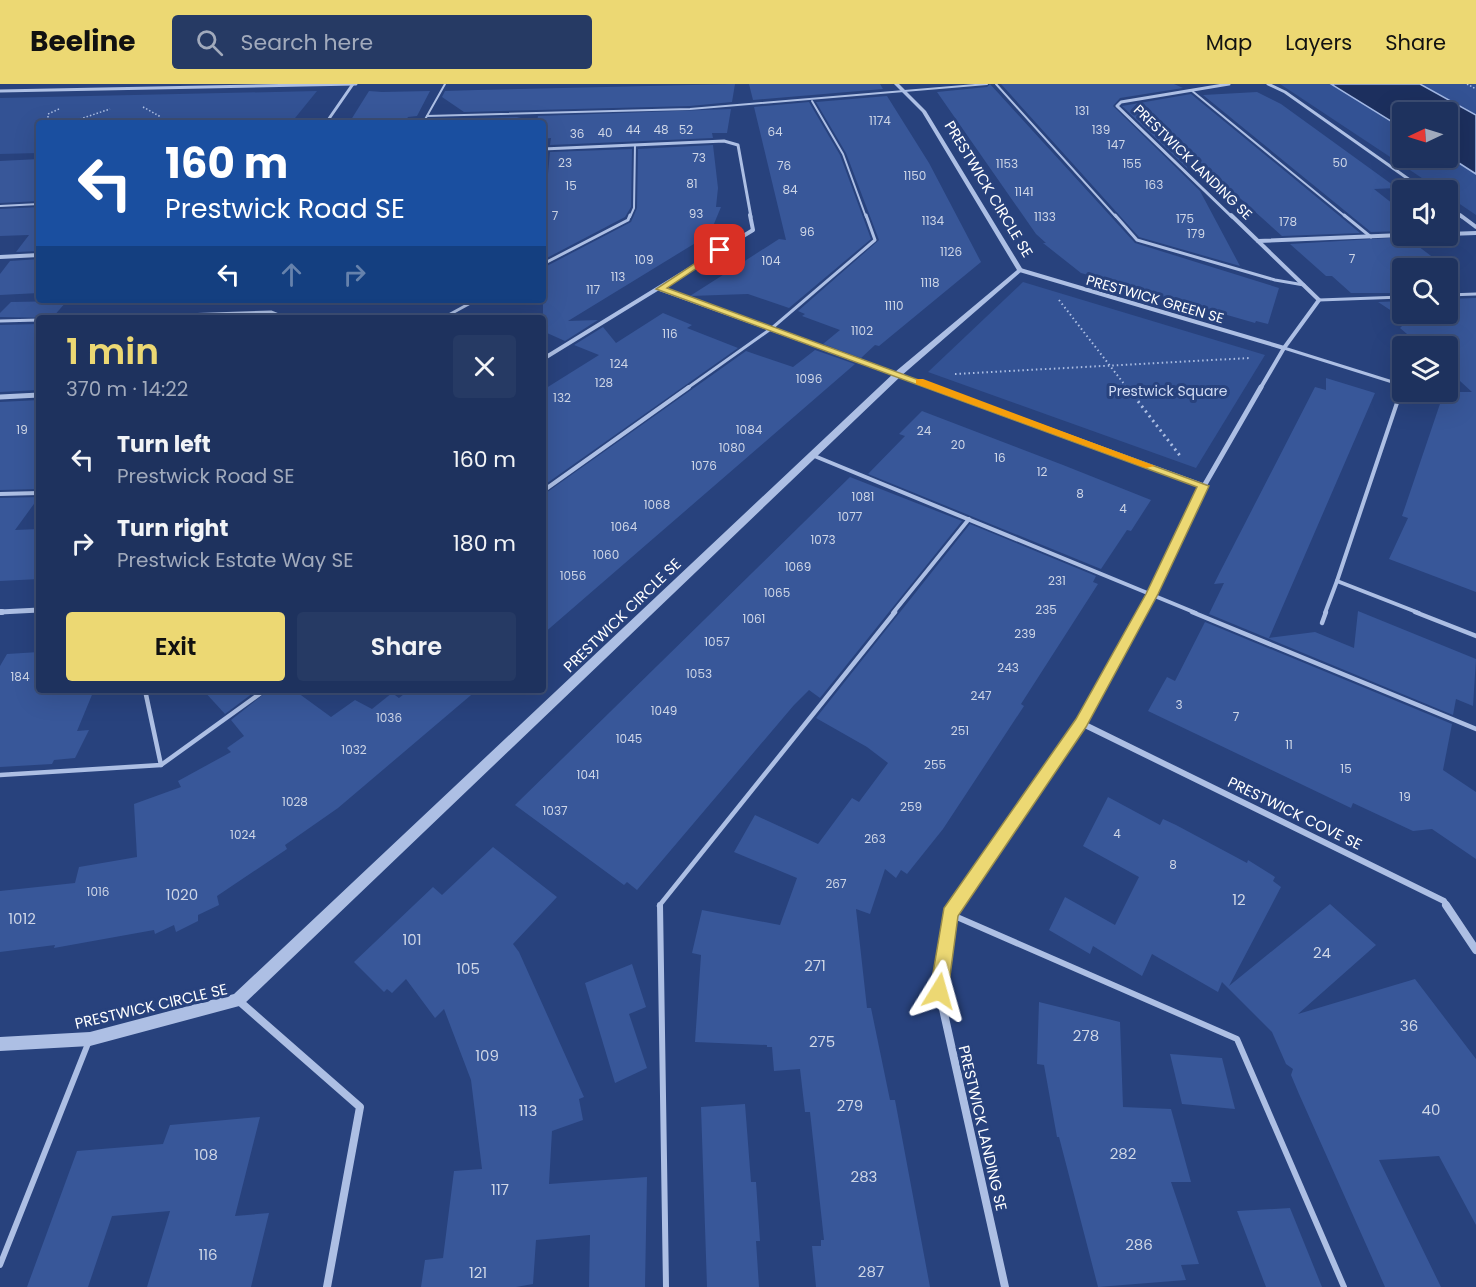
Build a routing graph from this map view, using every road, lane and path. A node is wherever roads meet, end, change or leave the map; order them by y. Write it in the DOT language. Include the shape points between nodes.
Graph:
graph roads {
  1 [pos="354,84"];
  2 [pos="445,84"];
  3 [pos="896,84"];
  4 [pos="987,84"];
  5 [pos="996,84"];
  6 [pos="1229,84"];
  7 [pos="1268,84"];
  8 [pos="1467,84"];
  9 [pos="228,86"];
  10 [pos="1476,89"];
  11 [pos="1191,90"];
  12 [pos="0,91"];
  13 [pos="906,92"];
  14 [pos="812,101"];
  15 [pos="140,105"];
  16 [pos="116,107"];
  17 [pos="60,109"];
  18 [pos="427,116"];
  19 [pos="161,117"];
  20 [pos="328,120"];
  21 [pos="425,120"];
  22 [pos="634,145"];
  23 [pos="546,149"];
  24 [pos="1410,180"];
  25 [pos="36,204"];
  26 [pos="0,206"];
  27 [pos="1458,214"];
  28 [pos="1476,227"];
  29 [pos="1476,232"];
  30 [pos="1458,233"];
  31 [pos="1392,236"];
  32 [pos="1371,237"];
  33 [pos="1258,241"];
  34 [pos="36,255"];
  35 [pos="0,257"];
  36 [pos="546,262"];
  37 [pos="1020,270"];
  38 [pos="1069,285"];
  39 [pos="1304,285"];
  40 [pos="660,289"];
  41 [pos="1476,294"];
  42 [pos="1458,295"];
  43 [pos="1392,297"];
  44 [pos="1319,300"];
  45 [pos="470,303"];
  46 [pos="183,315"];
  47 [pos="278,315"];
  48 [pos="448,315"];
  49 [pos="36,320"];
  50 [pos="0,321"];
  51 [pos="772,328"];
  52 [pos="1284,348"];
  53 [pos="1279,356"];
  54 [pos="546,357"];
  55 [pos="898,374"];
  56 [pos="944,374"];
  57 [pos="1392,384"];
  58 [pos="36,395"];
  59 [pos="0,396"];
  60 [pos="1397,402"];
  61 [pos="812,455"];
  62 [pos="1204,486"];
  63 [pos="546,489"];
  64 [pos="36,493"];
  65 [pos="0,494"];
  66 [pos="969,519"];
  67 [pos="1337,581"];
  68 [pos="1152,594"];
  69 [pos="36,610"];
  70 [pos="0,612"];
  71 [pos="1322,623"];
  72 [pos="1476,636"];
  73 [pos="146,693"];
  74 [pos="261,693"];
  75 [pos="1081,723"];
  76 [pos="1476,729"];
  77 [pos="161,765"];
  78 [pos="0,775"];
  79 [pos="950,914"];
  80 [pos="1476,950"];
  81 [pos="238,1000"];
  82 [pos="90,1039"];
  83 [pos="0,1044"];
  84 [pos="0,1265"];
  85 [pos="327,1287"];
  86 [pos="666,1287"];
  87 [pos="1005,1287"];
  88 [pos="1344,1287"];
  1 -- 9 [label="street"];
  1 -- 20 [label="street"];
  2 -- 18 [label="lane"];
  3 -- 13 [label="street, PRESTWICK CIRCLE SE"];
  4 -- 13 [label="lane"];
  5 -- 39 [label="lane" via="1137,240"];
  6 -- 11 [label="street, PRESTWICK LANDING SE"];
  7 -- 24 [label="street"];
  8 -- 10 [label="path"];
  9 -- 12 [label="street"];
  11 -- 32 [label="lane"];
  11 -- 33 [label="street, PRESTWICK LANDING SE" via="1121,102 1117,106"];
  13 -- 14 [label="lane"];
  13 -- 37 [label="street, PRESTWICK CIRCLE SE" via="924,111"];
  14 -- 18 [label="lane" via="690,110"];
  14 -- 51 [label="lane" via="843,154 875,240"];
  15 -- 19 [label="path"];
  16 -- 17 [label="path" via="80,119 48,119 48,114"];
  18 -- 21 [label="lane"];
  22 -- 23 [label="street"];
  22 -- 36 [label="lane" via="634,207 628,220"];
  22 -- 40 [label="street" via="724,141 738,145 746,187 753,230"];
  25 -- 26 [label="lane"];
  27 -- 28 [label="street"];
  29 -- 30 [label="street"];
  31 -- 32 [label="street"];
  32 -- 33 [label="street"];
  33 -- 39 [label="street, PRESTWICK LANDING SE"];
  34 -- 35 [label="street"];
  37 -- 38 [label="street, PRESTWICK GREEN SE"];
  37 -- 55 [label="street, PRESTWICK CIRCLE SE"];
  38 -- 52 [label="street, PRESTWICK GREEN SE"];
  38 -- 62 [label="path" via="1059,301"];
  39 -- 44 [label="street, PRESTWICK LANDING SE"];
  40 -- 51 [label="street"];
  40 -- 54 [label="street"];
  41 -- 42 [label="lane"];
  43 -- 44 [label="lane"];
  44 -- 52 [label="street, PRESTWICK LANDING SE"];
  45 -- 48 [label="lane"];
  46 -- 47 [label="lane"];
  49 -- 50 [label="lane"];
  51 -- 55 [label="street"];
  51 -- 63 [label="lane"];
  52 -- 53 [label="street, PRESTWICK LANDING SE"];
  52 -- 57 [label="lane"];
  53 -- 56 [label="path"];
  53 -- 62 [label="street, PRESTWICK LANDING SE"];
  55 -- 61 [label="street, PRESTWICK CIRCLE SE"];
  55 -- 62 [label="street"];
  58 -- 59 [label="street"];
  60 -- 67 [label="lane"];
  61 -- 66 [label="lane"];
  61 -- 81 [label="street, PRESTWICK CIRCLE SE"];
  62 -- 68 [label="street, PRESTWICK LANDING SE"];
  64 -- 65 [label="lane"];
  66 -- 68 [label="lane"];
  66 -- 86 [label="lane" via="658,908"];
  67 -- 71 [label="lane"];
  67 -- 72 [label="lane"];
  68 -- 75 [label="street, PRESTWICK LANDING SE"];
  68 -- 76 [label="lane"];
  69 -- 70 [label="street"];
  73 -- 77 [label="lane"];
  74 -- 77 [label="lane"];
  75 -- 79 [label="street, PRESTWICK LANDING SE"];
  75 -- 80 [label="street, PRESTWICK COVE SE" via="1444,901"];
  77 -- 78 [label="lane"];
  79 -- 87 [label="street, PRESTWICK LANDING SE" via="939,991"];
  79 -- 88 [label="lane" via="1237,1039"];
  81 -- 82 [label="street, PRESTWICK CIRCLE SE"];
  81 -- 85 [label="street" via="360,1107"];
  82 -- 83 [label="street, PRESTWICK CIRCLE SE"];
  82 -- 84 [label="lane"];
}
